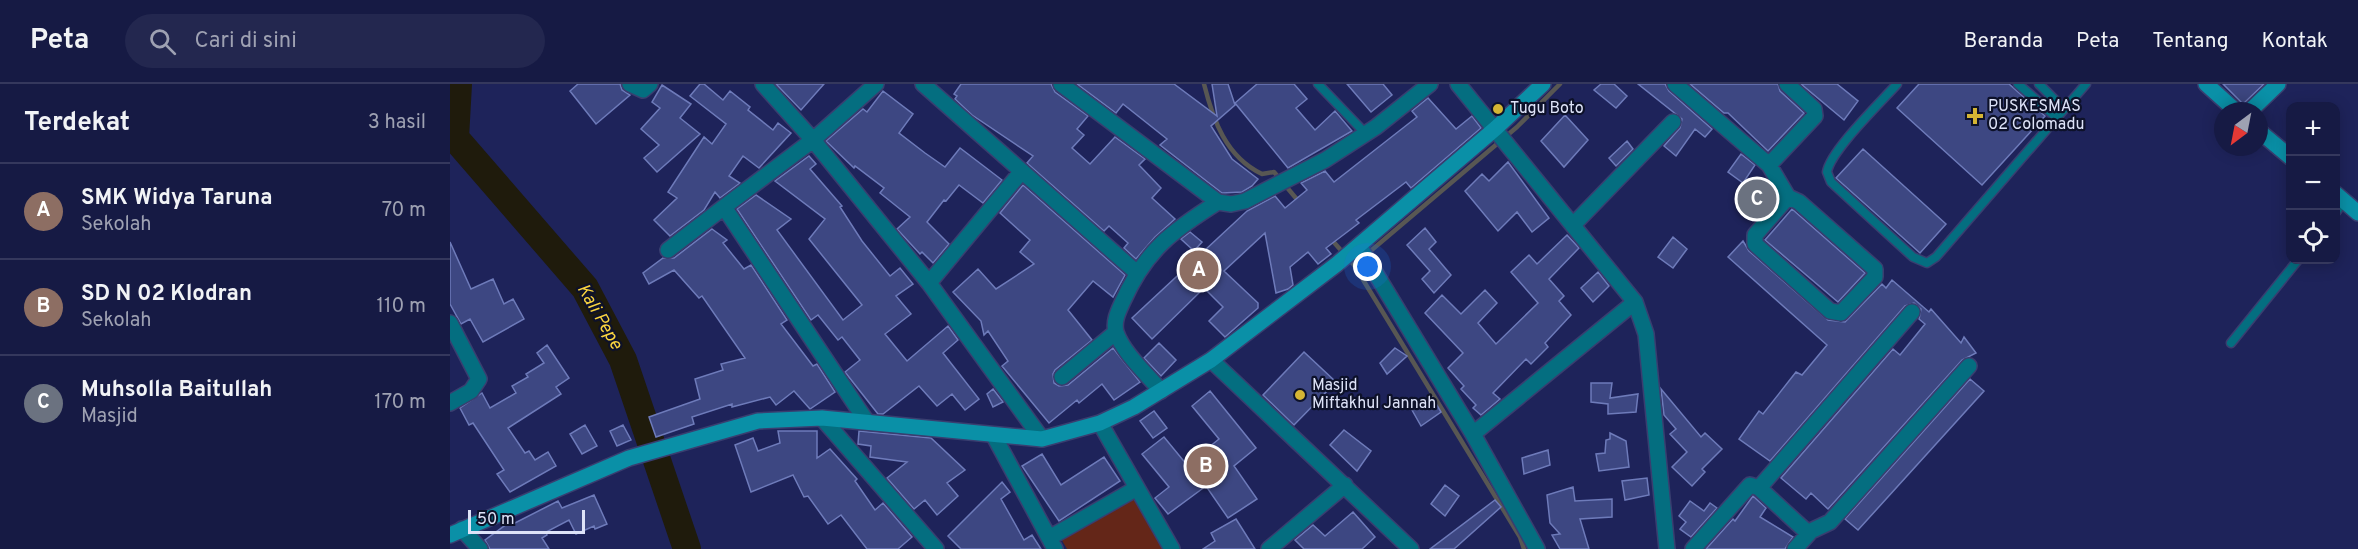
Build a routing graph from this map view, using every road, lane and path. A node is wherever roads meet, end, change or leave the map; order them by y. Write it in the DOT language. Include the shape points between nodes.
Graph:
graph roads {
  1 [pos="630,84"];
  2 [pos="650,84"];
  3 [pos="763,84"];
  4 [pos="876,84"];
  5 [pos="923,84"];
  6 [pos="1061,84"];
  7 [pos="1318,84"];
  8 [pos="1430,84"];
  9 [pos="1458,84"];
  10 [pos="1544,84"];
  11 [pos="1675,84"];
  12 [pos="1787,84"];
  13 [pos="1897,84"];
  14 [pos="2018,84"];
  15 [pos="2039,84"];
  16 [pos="2086,84"];
  17 [pos="2206,84"];
  18 [pos="2278,84"];
  19 [pos="2226,102"];
  20 [pos="2259,102"];
  21 [pos="2064,109"];
  22 [pos="2056,117"];
  23 [pos="1673,122"];
  24 [pos="1366,134"];
  25 [pos="1502,135"];
  26 [pos="2268,139"];
  27 [pos="813,140"];
  28 [pos="2289,156"];
  29 [pos="1769,165"];
  30 [pos="1022,171"];
  31 [pos="1788,197"];
  32 [pos="1218,202"];
  33 [pos="2340,204"];
  34 [pos="724,207"];
  35 [pos="2358,213"];
  36 [pos="1574,224"];
  37 [pos="668,250"];
  38 [pos="1362,252"];
  39 [pos="2295,264"];
  40 [pos="1136,272"];
  41 [pos="929,283"];
  42 [pos="1635,302"];
  43 [pos="1912,312"];
  44 [pos="450,323"];
  45 [pos="1116,332"];
  46 [pos="2231,343"];
  47 [pos="1211,360"];
  48 [pos="1969,366"];
  49 [pos="1062,377"];
  50 [pos="1161,391"];
  51 [pos="450,403"];
  52 [pos="822,418"];
  53 [pos="867,422"];
  54 [pos="1100,423"];
  55 [pos="1473,434"];
  56 [pos="994,436"];
  57 [pos="1042,439"];
  58 [pos="1765,482"];
  59 [pos="1345,485"];
  60 [pos="1137,488"];
  61 [pos="1817,529"];
  62 [pos="456,532"];
  63 [pos="1052,544"];
  64 [pos="1529,545"];
  65 [pos="480,549"];
  66 [pos="936,549"];
  67 [pos="1172,549"];
  68 [pos="1269,549"];
  69 [pos="1411,549"];
  70 [pos="1667,549"];
  71 [pos="1693,549"];
  72 [pos="1795,549"];
  1 -- 2 [label="street" via="643,90"];
  3 -- 27 [label="street"];
  4 -- 27 [label="street"];
  5 -- 30 [label="street"];
  6 -- 32 [label="street"];
  7 -- 24 [label="lane"];
  8 -- 24 [label="street"];
  9 -- 25 [label="street"];
  10 -- 25 [label="main road"];
  11 -- 29 [label="street"];
  12 -- 29 [label="street" via="1814,108 1815,116"];
  13 -- 22 [label="lane" via="1841,146 1827,172 1831,182 1924,263 1936,257"];
  14 -- 22 [label="lane"];
  15 -- 21 [label="lane"];
  16 -- 21 [label="lane"];
  17 -- 19 [label="main road"];
  18 -- 20 [label="main road"];
  21 -- 22 [label="lane"];
  23 -- 36 [label="street"];
  24 -- 32 [label="street" via="1282,184 1238,204"];
  25 -- 36 [label="street"];
  25 -- 38 [label="main road"];
  26 -- 28 [label="main road"];
  27 -- 34 [label="street"];
  27 -- 41 [label="street"];
  29 -- 31 [label="street"];
  30 -- 40 [label="street"];
  30 -- 41 [label="street"];
  31 -- 31 [label="street" via="1799,202 1876,271 1875,277 1841,313 1830,311 1755,244 1755,235"];
  32 -- 40 [label="street" via="1168,236"];
  33 -- 35 [label="main road"];
  34 -- 37 [label="street"];
  34 -- 53 [label="street"];
  36 -- 42 [label="street"];
  38 -- 47 [label="main road" via="1337,264"];
  38 -- 55 [label="street"];
  39 -- 46 [label="lane"];
  40 -- 45 [label="street" via="1115,322"];
  41 -- 57 [label="street"];
  42 -- 55 [label="street"];
  42 -- 70 [label="street" via="1646,334"];
  43 -- 58 [label="street"];
  44 -- 51 [label="street" via="478,379 471,391"];
  45 -- 49 [label="street"];
  45 -- 50 [label="street"];
  47 -- 50 [label="main road"];
  47 -- 59 [label="street"];
  48 -- 61 [label="street"];
  50 -- 54 [label="main road"];
  52 -- 53 [label="main road"];
  52 -- 62 [label="main road" via="758,421 629,458"];
  52 -- 66 [label="street"];
  53 -- 56 [label="main road"];
  54 -- 57 [label="main road"];
  54 -- 60 [label="street"];
  55 -- 64 [label="street"];
  56 -- 57 [label="main road"];
  56 -- 63 [label="street"];
  58 -- 61 [label="street"];
  58 -- 71 [label="street" via="1746,487"];
  59 -- 68 [label="street"];
  59 -- 69 [label="street"];
  60 -- 63 [label="street"];
  60 -- 67 [label="street"];
  61 -- 72 [label="street"];
  62 -- 65 [label="street"];
}
